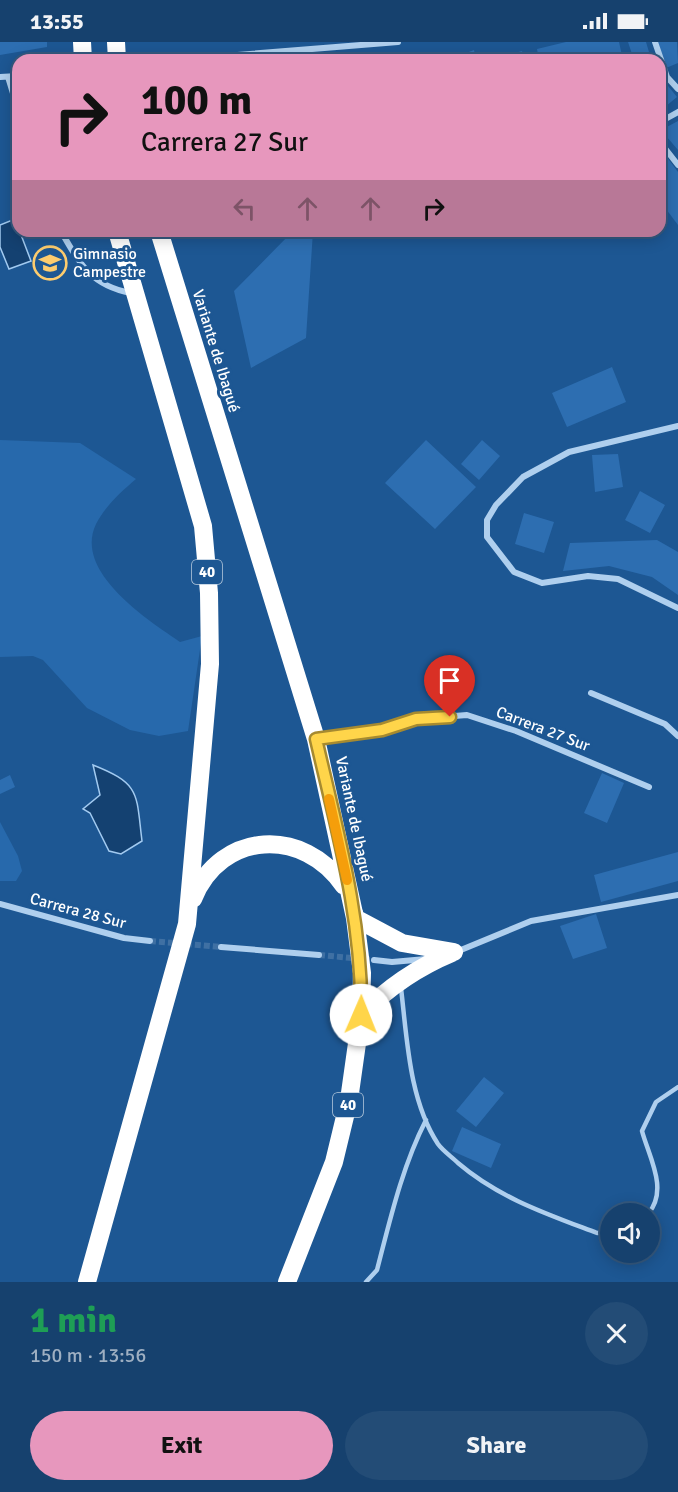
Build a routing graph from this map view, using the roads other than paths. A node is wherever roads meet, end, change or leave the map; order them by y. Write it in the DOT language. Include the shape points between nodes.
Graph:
graph roads {
  1 [pos="398,42"];
  2 [pos="249,54"];
  3 [pos="666,74"];
  4 [pos="8,76"];
  5 [pos="12,76"];
  6 [pos="0,77"];
  7 [pos="678,89"];
  8 [pos="12,90"];
  9 [pos="666,150"];
  10 [pos="678,165"];
  11 [pos="64,237"];
  12 [pos="119,237"];
  13 [pos="161,237"];
  14 [pos="134,294"];
  15 [pos="678,426"];
  16 [pos="678,608"];
  17 [pos="591,693"];
  18 [pos="678,736"];
  19 [pos="316,739"];
  20 [pos="649,788"];
  21 [pos="678,895"];
  22 [pos="0,904"];
  23 [pos="355,918"];
  24 [pos="187,924"];
  25 [pos="150,941"];
  26 [pos="221,947"];
  27 [pos="454,952"];
  28 [pos="319,955"];
  29 [pos="374,960"];
  30 [pos="400,979"];
  31 [pos="361,1015"];
  32 [pos="678,1087"];
  33 [pos="426,1120"];
  34 [pos="656,1203"];
  35 [pos="600,1233"];
  36 [pos="87,1282"];
  37 [pos="286,1282"];
  38 [pos="366,1282"];
  1 -- 2 [label="street"];
  3 -- 7 [label="street"];
  4 -- 5 [label="street"];
  4 -- 6 [label="street"];
  4 -- 8 [label="street"];
  9 -- 10 [label="street"];
  11 -- 14 [label="street" via="80,265 97,280 113,290"];
  12 -- 14 [label="highway, 40"];
  13 -- 19 [label="highway, Variante de Ibagué / 40"];
  14 -- 24 [label="highway, 40" via="203,526 209,593 210,664"];
  15 -- 16 [label="street" via="569,452 523,477 487,520 487,537 514,572 542,583 588,576 618,579"];
  17 -- 18 [label="street" via="665,724"];
  19 -- 20 [label="street, Carrera 27 Sur" via="382,730 416,719 467,715 516,731"];
  19 -- 23 [label="highway, Variante de Ibagué / 40"];
  21 -- 27 [label="street" via="531,921"];
  22 -- 25 [label="street, Carrera 28 Sur" via="124,938"];
  23 -- 24 [label="highway" via="348,891 332,868 309,852 283,844 255,845 229,855 208,873 193,897"];
  23 -- 27 [label="highway" via="402,943"];
  23 -- 31 [label="highway, Variante de Ibagué / 40" via="362,973"];
  24 -- 36 [label="highway, 40"];
  26 -- 28 [label="street"];
  27 -- 29 [label="street" via="396,962"];
  27 -- 30 [label="highway"];
  30 -- 31 [label="highway"];
  30 -- 33 [label="lane" via="416,1088"];
  31 -- 37 [label="highway, Variante de Ibagué / 40" via="349,1100 334,1162"];
  32 -- 34 [label="lane" via="656,1102 642,1131 658,1177"];
  33 -- 35 [label="lane" via="439,1146 473,1175 518,1204"];
  33 -- 38 [label="lane" via="404,1174 377,1270"];
}
